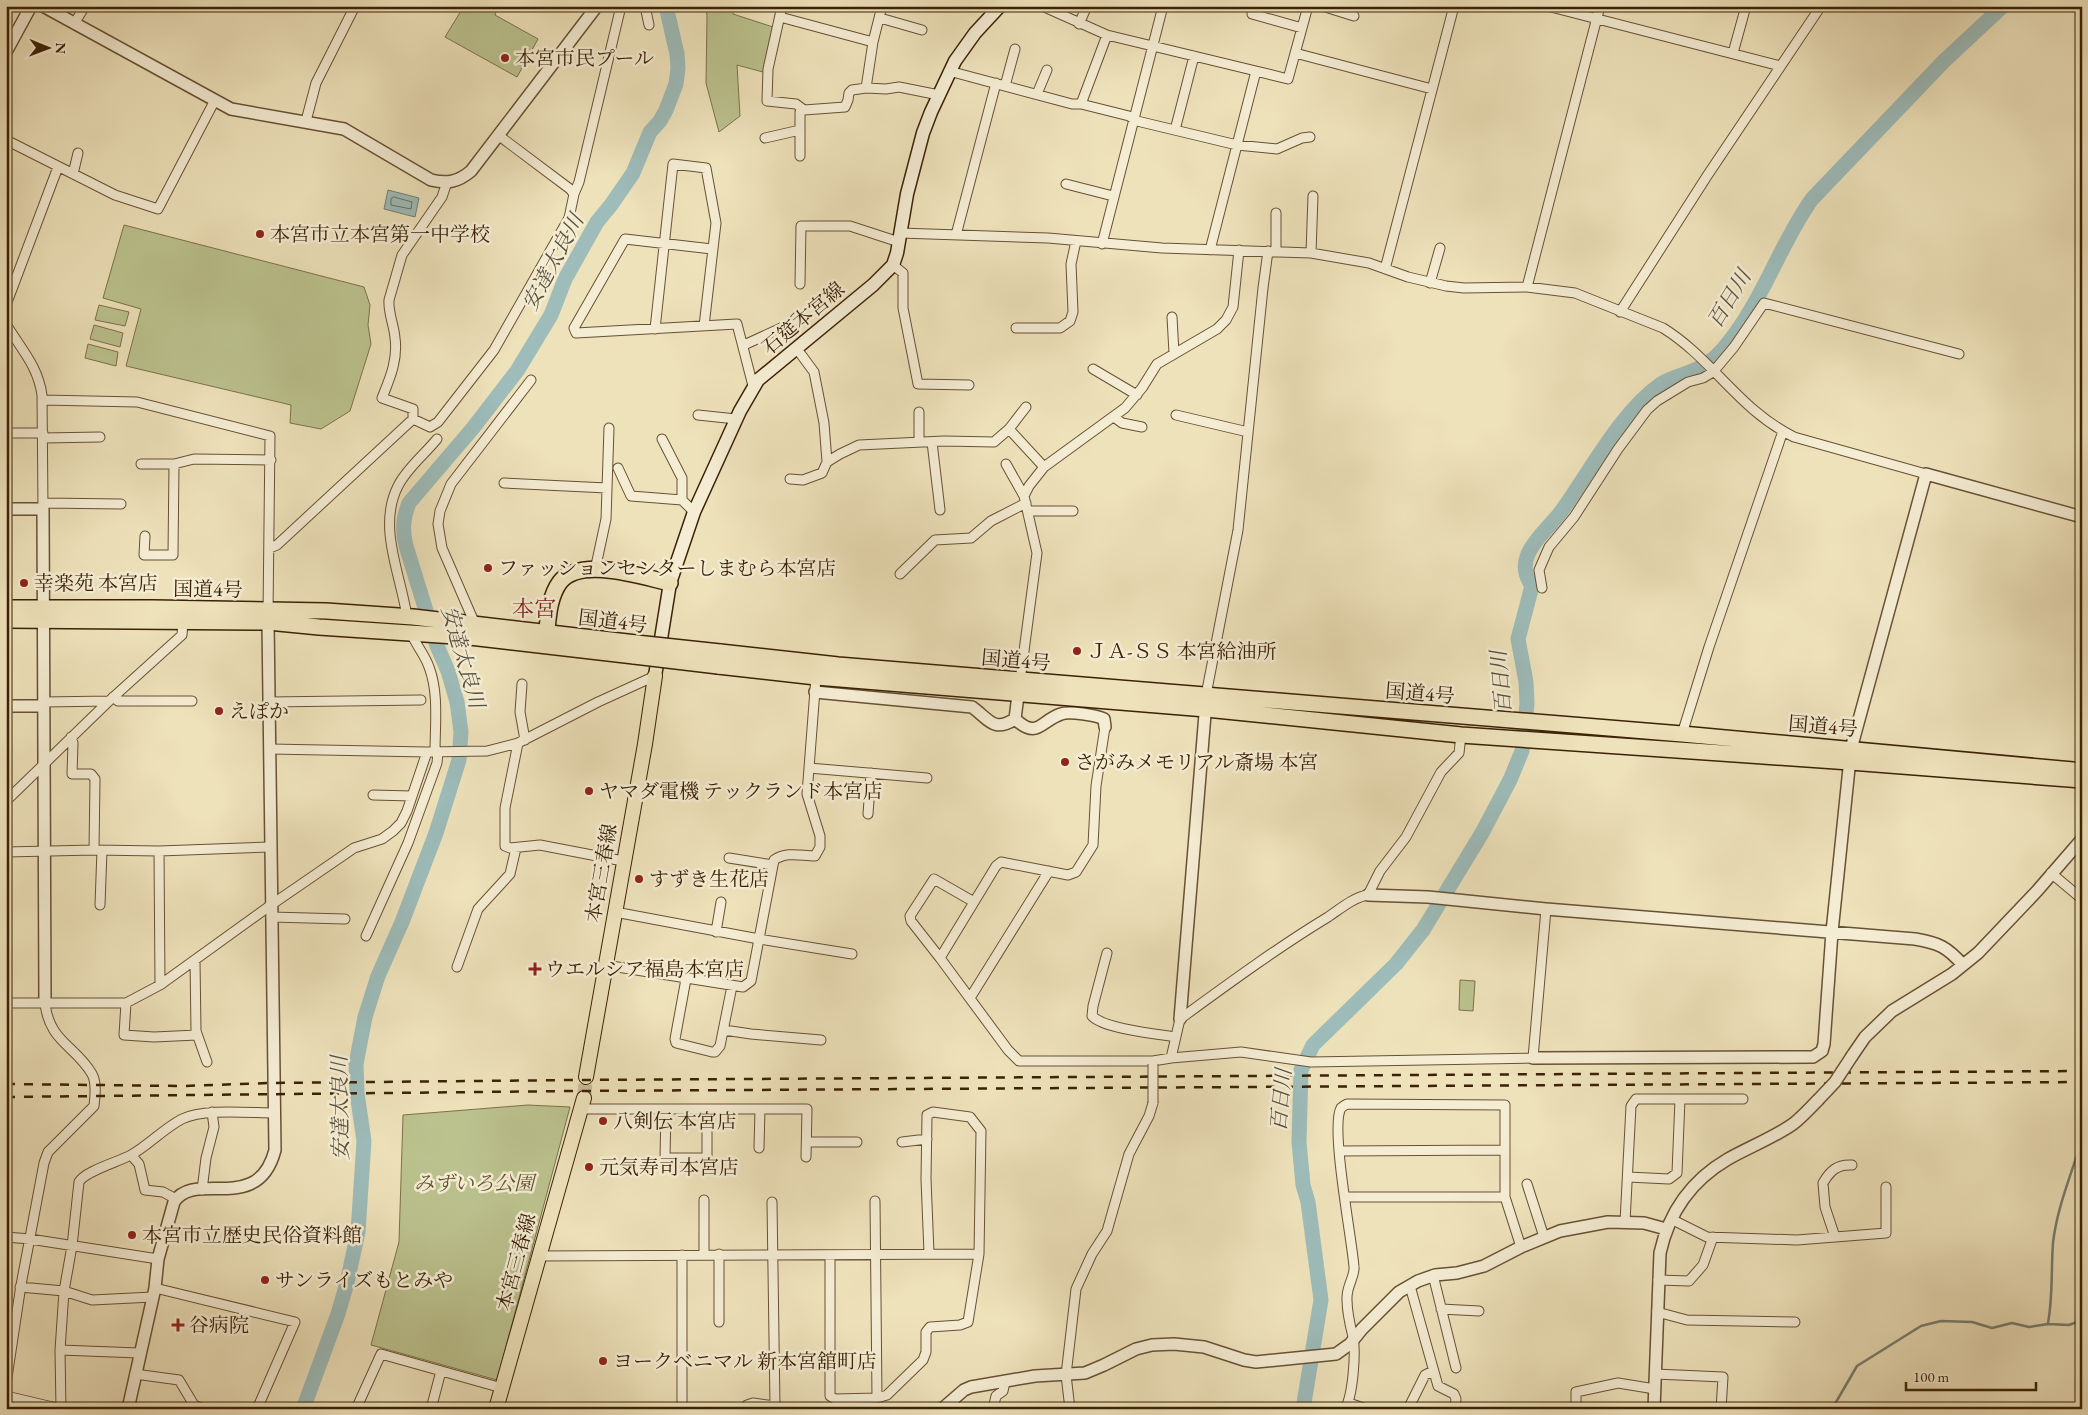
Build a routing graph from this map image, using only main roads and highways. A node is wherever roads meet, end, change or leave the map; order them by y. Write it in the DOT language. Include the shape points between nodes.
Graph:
graph roads {
  1 [pos="1000,6"];
  2 [pos="670,583"];
  3 [pos="6,608"];
  4 [pos="44,614"];
  5 [pos="268,616"];
  6 [pos="6,620"];
  7 [pos="471,628"];
  8 [pos="546,639"];
  9 [pos="719,659"];
  10 [pos="654,676"];
  11 [pos="1019,687"];
  12 [pos="1206,702"];
  13 [pos="1851,755"];
  14 [pos="2082,771"];
  15 [pos="2082,780"];
  16 [pos="586,1077"];
  17 [pos="582,1103"];
  18 [pos="496,1409"];
  1 -- 2 [label="main road, 石筵本宮線" via="975,33 949,71 923,133 893,265 758,380 736,419 694,512"];
  2 -- 8 [label="highway" via="632,574 595,570 573,572 560,583 551,603"];
  2 -- 10 [label="main road, 石筵本宮線"];
  3 -- 4 [label="highway, 国道4号"];
  4 -- 5 [label="highway, 国道4号" via="183,621"];
  4 -- 5 [label="highway, 国道4号" via="153,608"];
  4 -- 6 [label="highway, 国道4号"];
  5 -- 7 [label="highway, 国道4号" via="326,611 410,617"];
  5 -- 7 [label="highway, 国道4号" via="319,627 413,633"];
  7 -- 8 [label="highway, 国道4号"];
  8 -- 9 [label="highway, 国道4号, bridge"];
  9 -- 11 [label="highway, 国道4号" via="838,665"];
  9 -- 11 [label="highway, 国道4号" via="816,676"];
  10 -- 16 [label="main road, 本宮三春線"];
  11 -- 12 [label="highway, 国道4号"];
  12 -- 13 [label="highway, 国道4号" via="1682,734"];
  12 -- 13 [label="highway, 国道4号" via="1461,736"];
  13 -- 14 [label="highway, 国道4号"];
  13 -- 15 [label="highway, 国道4号"];
  17 -- 18 [label="main road, 本宮三春線"];
}
